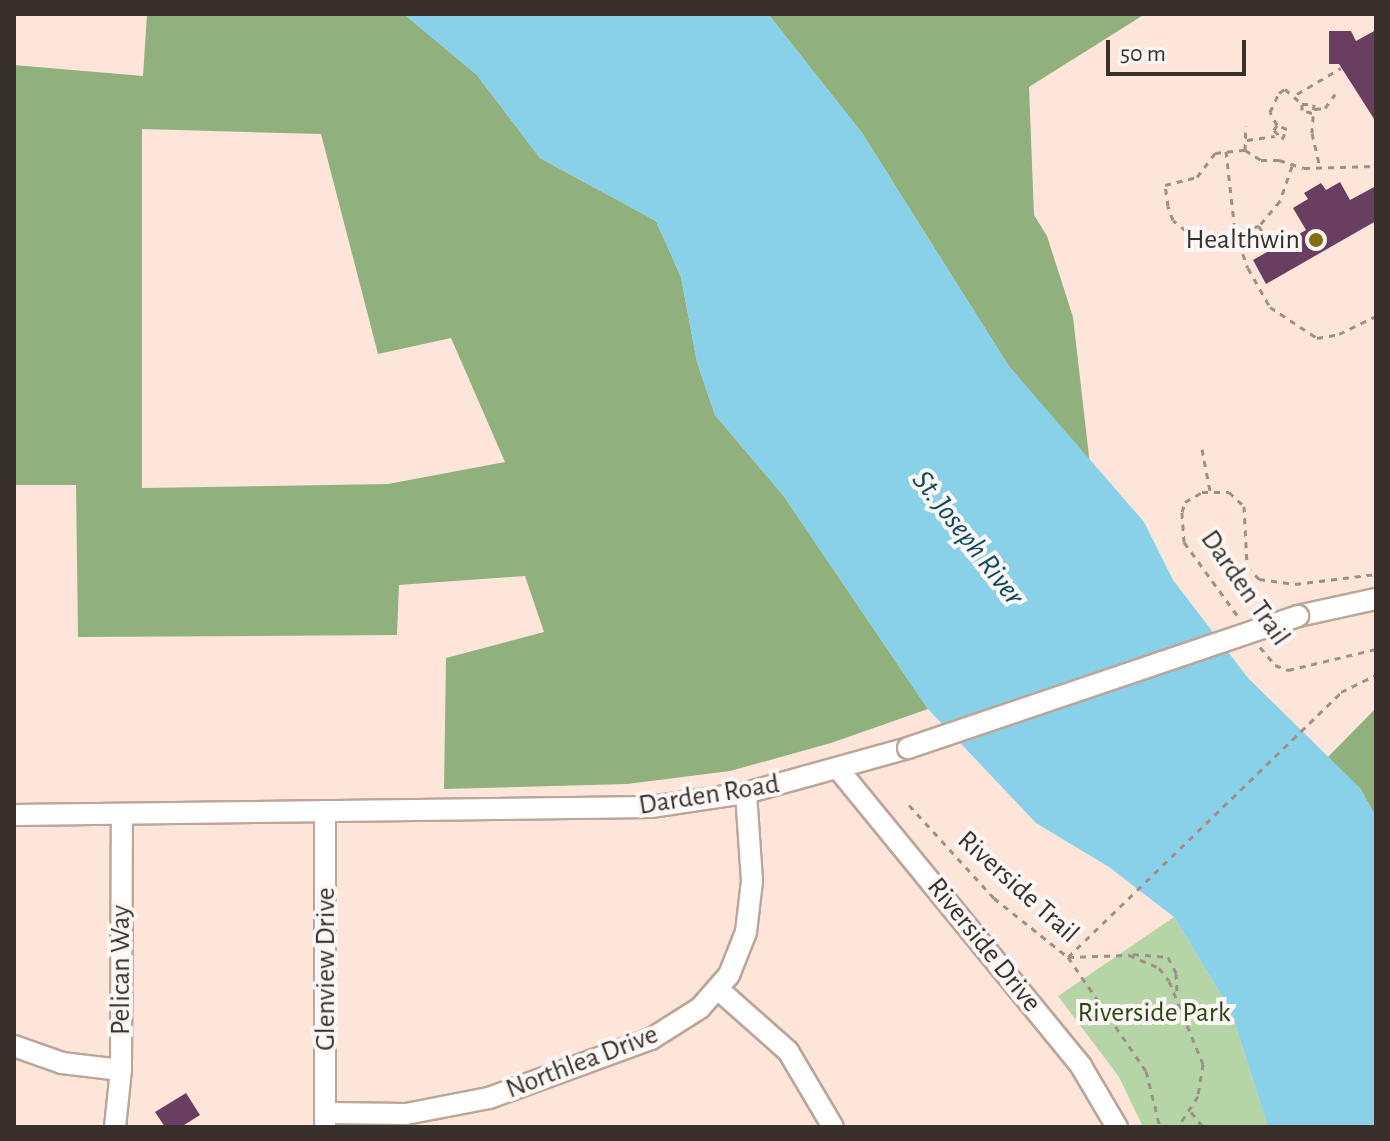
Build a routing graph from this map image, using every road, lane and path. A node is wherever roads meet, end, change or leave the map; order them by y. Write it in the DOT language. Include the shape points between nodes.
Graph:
graph roads {
  1 [pos="1341,68"];
  2 [pos="1297,94"];
  3 [pos="1335,94"];
  4 [pos="1302,104"];
  5 [pos="1313,111"];
  6 [pos="1277,125"];
  7 [pos="1246,126"];
  8 [pos="1275,136"];
  9 [pos="1247,140"];
  10 [pos="1245,150"];
  11 [pos="1226,151"];
  12 [pos="1292,166"];
  13 [pos="1376,166"];
  14 [pos="1320,168"];
  15 [pos="1259,226"];
  16 [pos="1235,231"];
  17 [pos="1272,250"];
  18 [pos="1376,316"];
  19 [pos="1202,449"];
  20 [pos="1210,491"];
  21 [pos="1376,574"];
  22 [pos="1376,599"];
  23 [pos="1243,624"];
  24 [pos="1252,636"];
  25 [pos="1376,649"];
  26 [pos="1376,675"];
  27 [pos="839,770"];
  28 [pos="746,793"];
  29 [pos="909,805"];
  30 [pos="325,811"];
  31 [pos="122,814"];
  32 [pos="14,815"];
  33 [pos="1129,955"];
  34 [pos="1068,957"];
  35 [pos="719,990"];
  36 [pos="1177,996"];
  37 [pos="14,1046"];
  38 [pos="121,1070"];
  39 [pos="1191,1112"];
  40 [pos="325,1120"];
  41 [pos="115,1127"];
  42 [pos="833,1127"];
  43 [pos="1117,1127"];
  44 [pos="1160,1127"];
  45 [pos="1178,1127"];
  46 [pos="1203,1127"];
  1 -- 2 [label="path"];
  2 -- 4 [label="path"];
  2 -- 6 [label="path" via="1285,89 1279,93 1270,112"];
  3 -- 5 [label="path" via="1325,108"];
  4 -- 5 [label="path" via="1302,110"];
  4 -- 5 [label="path" via="1308,101"];
  5 -- 14 [label="path"];
  6 -- 8 [label="path"];
  6 -- 8 [label="path" via="1287,129 1287,135"];
  7 -- 9 [label="path"];
  8 -- 9 [label="path"];
  9 -- 10 [label="path"];
  10 -- 11 [label="path"];
  10 -- 12 [label="path" via="1261,160"];
  11 -- 16 [label="path"];
  11 -- 16 [label="path" via="1215,153 1197,177 1165,185 1173,220 1195,238"];
  12 -- 14 [label="path"];
  12 -- 15 [label="path" via="1280,201"];
  13 -- 14 [label="path"];
  15 -- 16 [label="path"];
  15 -- 17 [label="path"];
  16 -- 18 [label="path" via="1270,307 1292,324 1328,338"];
  19 -- 20 [label="path"];
  20 -- 21 [label="path, Darden Trail" via="1229,492 1244,506 1247,566 1259,579 1295,584"];
  20 -- 23 [label="path, Darden Trail" via="1185,502 1180,521 1184,542"];
  22 -- 27 [label="street, Darden Road, bridge" via="1298,616"];
  24 -- 25 [label="path, Darden Trail" via="1281,669"];
  26 -- 34 [label="path" via="1341,692"];
  27 -- 28 [label="street, Darden Road"];
  27 -- 43 [label="street, Riverside Drive" via="1081,1066"];
  28 -- 30 [label="street, Darden Road" via="651,807"];
  28 -- 35 [label="street, Northlea Drive" via="752,836 750,906 740,950"];
  29 -- 34 [label="path, Riverside Trail" via="994,898"];
  30 -- 31 [label="street, Darden Road"];
  30 -- 40 [label="street, Glenview Drive"];
  31 -- 32 [label="street, Darden Road"];
  31 -- 38 [label="street, Pelican Way"];
  33 -- 34 [label="path"];
  33 -- 36 [label="path" via="1159,968"];
  33 -- 36 [label="path" via="1168,957 1176,973"];
  34 -- 44 [label="path, Riverside Trail" via="1146,1071"];
  35 -- 40 [label="street, Northlea Drive" via="651,1039 489,1098 406,1114"];
  35 -- 42 [label="street" via="788,1051"];
  36 -- 39 [label="path" via="1203,1064"];
  37 -- 38 [label="street" via="62,1063"];
  38 -- 41 [label="street, Pelican Way"];
  39 -- 45 [label="path"];
  39 -- 46 [label="path"];
}
